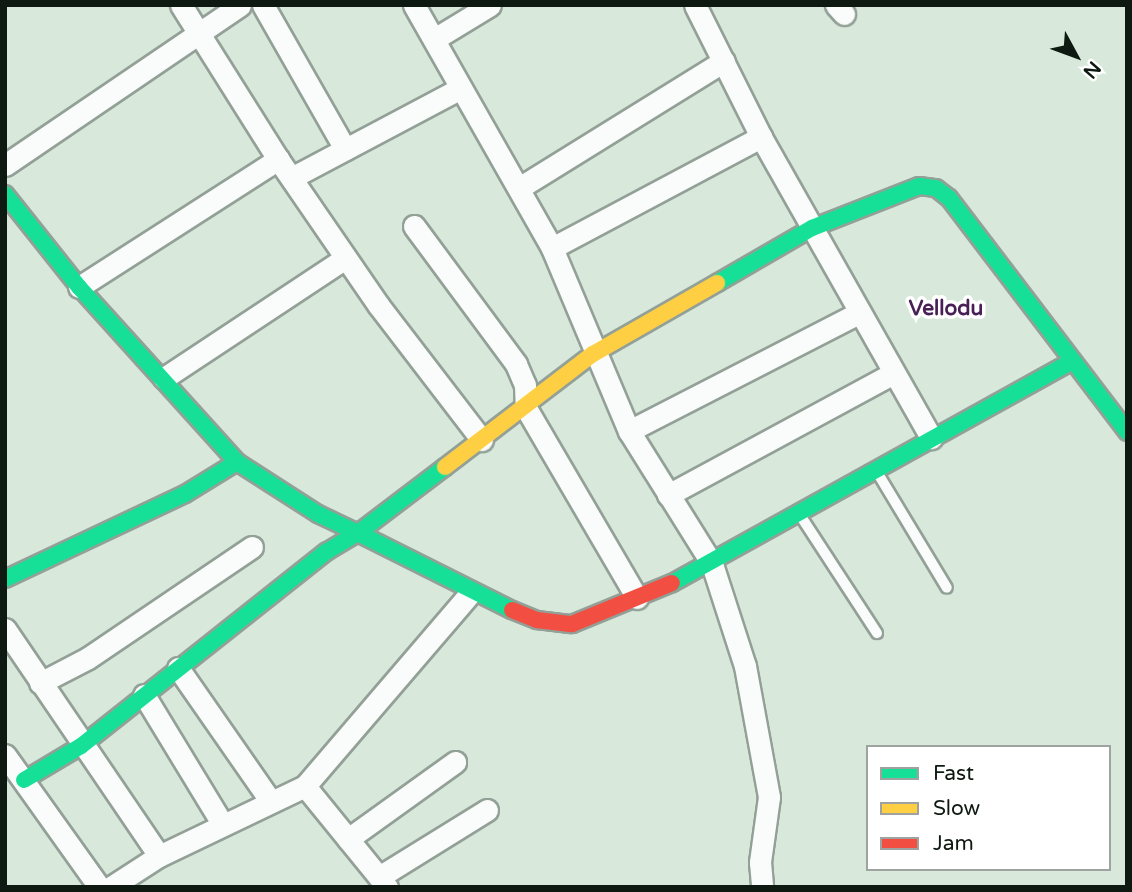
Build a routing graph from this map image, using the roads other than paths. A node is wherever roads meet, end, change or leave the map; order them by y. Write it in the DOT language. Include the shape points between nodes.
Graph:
graph roads {
  1 [pos="181,5"];
  2 [pos="240,5"];
  3 [pos="264,5"];
  4 [pos="414,5"];
  5 [pos="490,5"];
  6 [pos="695,5"];
  7 [pos="201,30"];
  8 [pos="436,38"];
  9 [pos="724,61"];
  10 [pos="461,88"];
  11 [pos="761,137"];
  12 [pos="345,149"];
  13 [pos="278,159"];
  14 [pos="5,165"];
  15 [pos="293,177"];
  16 [pos="519,188"];
  17 [pos="5,194"];
  18 [pos="414,226"];
  19 [pos="812,228"];
  20 [pos="552,248"];
  21 [pos="345,258"];
  22 [pos="79,287"];
  23 [pos="859,313"];
  24 [pos="593,354"];
  25 [pos="1070,362"];
  26 [pos="894,373"];
  27 [pos="164,378"];
  28 [pos="526,408"];
  29 [pos="629,431"];
  30 [pos="1127,432"];
  31 [pos="931,438"];
  32 [pos="482,440"];
  33 [pos="237,462"];
  34 [pos="875,470"];
  35 [pos="668,495"];
  36 [pos="799,513"];
  37 [pos="358,533"];
  38 [pos="252,547"];
  39 [pos="712,564"];
  40 [pos="5,579"];
  41 [pos="947,589"];
  42 [pos="471,592"];
  43 [pos="637,598"];
  44 [pos="5,629"];
  45 [pos="877,633"];
  46 [pos="178,668"];
  47 [pos="40,683"];
  48 [pos="144,695"];
  49 [pos="81,746"];
  50 [pos="5,754"];
  51 [pos="456,762"];
  52 [pos="24,780"];
  53 [pos="304,786"];
  54 [pos="271,802"];
  55 [pos="487,810"];
  56 [pos="223,825"];
  57 [pos="348,839"];
  58 [pos="159,856"];
  59 [pos="383,882"];
  60 [pos="99,887"];
  61 [pos="111,887"];
  62 [pos="762,887"];
  1 -- 7 [label="street"];
  2 -- 7 [label="street"];
  3 -- 12 [label="street"];
  4 -- 8 [label="street"];
  5 -- 8 [label="street"];
  6 -- 9 [label="street"];
  7 -- 13 [label="street"];
  7 -- 14 [label="street"];
  8 -- 10 [label="street"];
  9 -- 11 [label="street"];
  9 -- 16 [label="street"];
  10 -- 12 [label="street"];
  10 -- 16 [label="street"];
  11 -- 19 [label="street"];
  11 -- 20 [label="street"];
  12 -- 15 [label="street"];
  13 -- 15 [label="street"];
  13 -- 22 [label="street"];
  15 -- 21 [label="street"];
  16 -- 20 [label="street"];
  17 -- 22 [label="street"];
  18 -- 28 [label="street" via="516,364 526,385"];
  19 -- 23 [label="street"];
  19 -- 24 [label="street"];
  19 -- 25 [label="street" via="919,186 936,188 949,198"];
  20 -- 24 [label="street"];
  21 -- 27 [label="street"];
  21 -- 32 [label="street"];
  22 -- 27 [label="street"];
  23 -- 26 [label="street"];
  23 -- 29 [label="street"];
  24 -- 28 [label="street"];
  24 -- 29 [label="street"];
  25 -- 30 [label="street"];
  25 -- 31 [label="street"];
  26 -- 31 [label="street"];
  26 -- 35 [label="street"];
  27 -- 33 [label="street"];
  28 -- 32 [label="street"];
  28 -- 43 [label="street"];
  29 -- 35 [label="street"];
  31 -- 34 [label="street"];
  32 -- 37 [label="street"];
  33 -- 37 [label="street" via="318,514"];
  33 -- 40 [label="street" via="185,494"];
  34 -- 36 [label="street"];
  34 -- 41 [label="lane"];
  35 -- 39 [label="street"];
  36 -- 39 [label="street"];
  36 -- 45 [label="lane"];
  37 -- 42 [label="street"];
  37 -- 46 [label="street" via="326,552"];
  38 -- 47 [label="street" via="99,652"];
  39 -- 43 [label="street"];
  39 -- 62 [label="street" via="745,666 769,797 760,862"];
  42 -- 43 [label="street" via="537,620 572,624"];
  42 -- 53 [label="street"];
  44 -- 47 [label="street"];
  46 -- 48 [label="street"];
  46 -- 54 [label="street"];
  47 -- 49 [label="street"];
  48 -- 49 [label="street"];
  48 -- 56 [label="street"];
  49 -- 52 [label="street"];
  49 -- 58 [label="street"];
  50 -- 52 [label="street"];
  51 -- 57 [label="street"];
  52 -- 60 [label="street"];
  53 -- 54 [label="street"];
  53 -- 57 [label="street"];
  54 -- 56 [label="street"];
  55 -- 59 [label="street"];
  56 -- 58 [label="street"];
  57 -- 59 [label="street"];
  58 -- 61 [label="street"];
}
